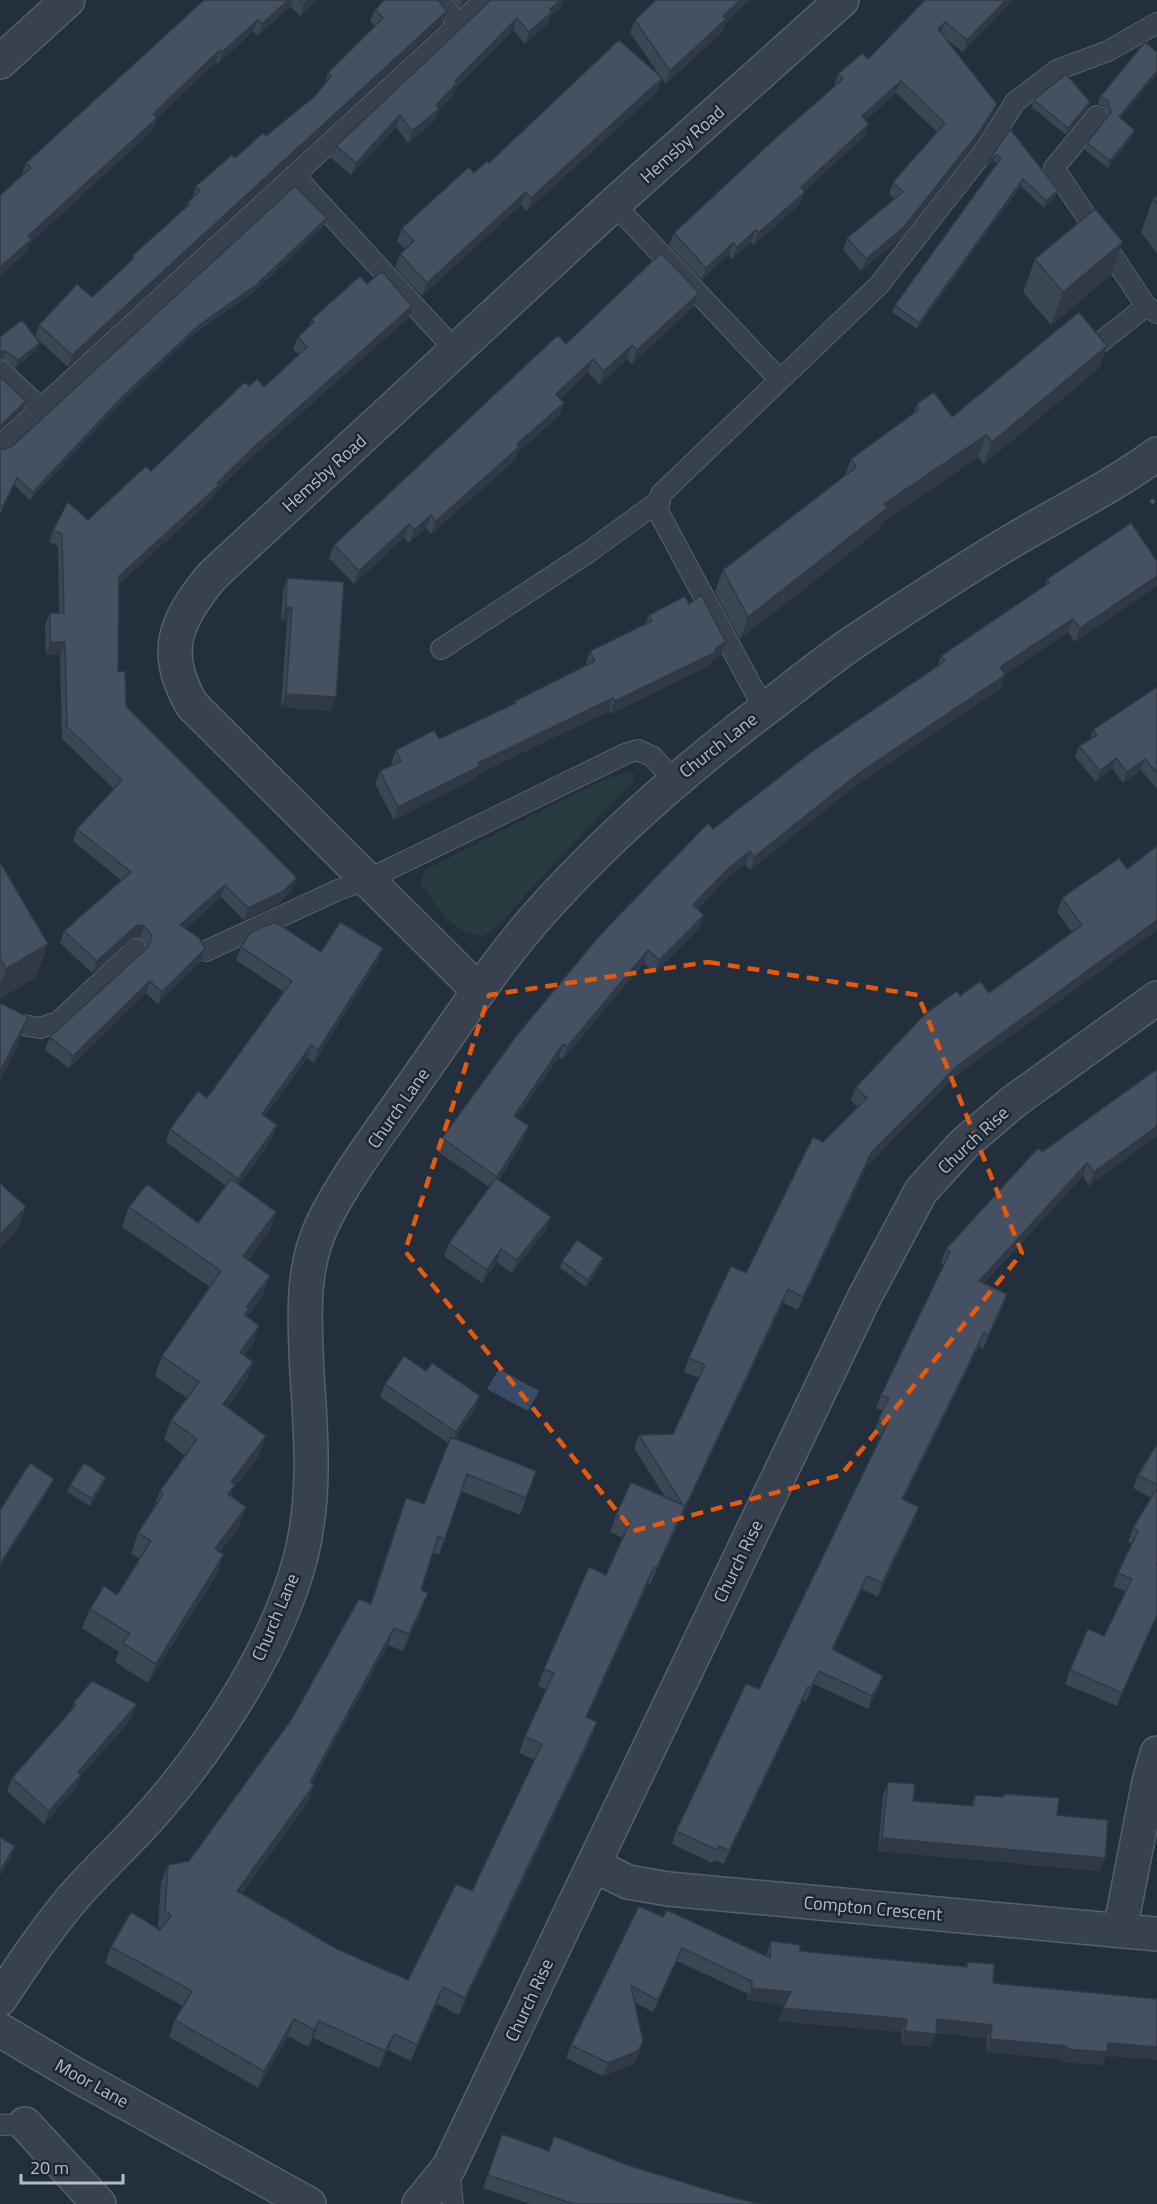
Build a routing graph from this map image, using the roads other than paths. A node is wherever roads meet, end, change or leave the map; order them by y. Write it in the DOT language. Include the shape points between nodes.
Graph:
graph roads {
  1 [pos="68,0"];
  2 [pos="438,0"];
  3 [pos="485,0"];
  4 [pos="842,0"];
  5 [pos="1157,23"];
  6 [pos="459,24"];
  7 [pos="0,63"];
  8 [pos="1097,116"];
  9 [pos="294,175"];
  10 [pos="614,204"];
  11 [pos="1152,310"];
  12 [pos="1101,342"];
  13 [pos="457,352"];
  14 [pos="0,370"];
  15 [pos="779,379"];
  16 [pos="41,408"];
  17 [pos="0,446"];
  18 [pos="1157,454"];
  19 [pos="660,500"];
  20 [pos="441,649"];
  21 [pos="764,709"];
  22 [pos="674,780"];
  23 [pos="369,879"];
  24 [pos="136,949"];
  25 [pos="206,951"];
  26 [pos="479,991"];
  27 [pos="1157,998"];
  28 [pos="0,1020"];
  29 [pos="1157,1753"];
  30 [pos="593,1865"];
  31 [pos="1120,1930"];
  32 [pos="1157,1934"];
  33 [pos="0,1999"];
  34 [pos="0,2030"];
  35 [pos="13,2125"];
  36 [pos="185,2134"];
  37 [pos="449,2167"];
  38 [pos="99,2204"];
  39 [pos="271,2204"];
  40 [pos="309,2204"];
  41 [pos="419,2204"];
  42 [pos="453,2204"];
  1 -- 7 [label="street"];
  2 -- 6 [label="lane"];
  3 -- 6 [label="lane"];
  4 -- 10 [label="street, Hemsby Road"];
  5 -- 15 [label="lane" via="1108,51 1057,70 1015,102 985,150 879,285"];
  6 -- 9 [label="lane"];
  8 -- 11 [label="lane" via="1054,168"];
  9 -- 13 [label="lane"];
  9 -- 16 [label="lane"];
  10 -- 13 [label="street, Hemsby Road"];
  10 -- 15 [label="lane"];
  11 -- 12 [label="lane"];
  13 -- 23 [label="street, Hemsby Road" via="212,576 189,603 178,628 174,657 178,682 192,705"];
  14 -- 16 [label="lane"];
  15 -- 19 [label="lane" via="661,494"];
  16 -- 17 [label="lane"];
  18 -- 21 [label="street, Church Lane" via="1128,475 999,548 859,639"];
  19 -- 20 [label="lane" via="589,552"];
  19 -- 21 [label="lane" via="658,511"];
  21 -- 22 [label="street, Church Lane"];
  22 -- 23 [label="lane" via="653,757 639,750 625,754"];
  22 -- 26 [label="street, Church Lane" via="587,861 528,926"];
  23 -- 25 [label="lane"];
  23 -- 26 [label="street, Hemsby Road"];
  24 -- 28 [label="lane" via="58,1022 40,1028"];
  26 -- 33 [label="street, Church Lane" via="359,1164 322,1224 308,1267 305,1320 312,1452 309,1503 301,1555 282,1611 217,1732 156,1809 77,1893"];
  27 -- 30 [label="street, Church Rise" via="1013,1102 964,1144 921,1191 864,1298"];
  29 -- 31 [label="street"];
  30 -- 31 [label="street, Compton Crescent" via="628,1882 668,1889"];
  30 -- 37 [label="street, Church Rise"];
  31 -- 32 [label="street, Compton Crescent"];
  34 -- 36 [label="street, Moor Lane"];
  35 -- 38 [label="street"];
  36 -- 39 [label="street, Moor Lane"];
  36 -- 40 [label="street, Moor Lane"];
  37 -- 41 [label="street, Church Rise"];
  37 -- 42 [label="lane"];
}
